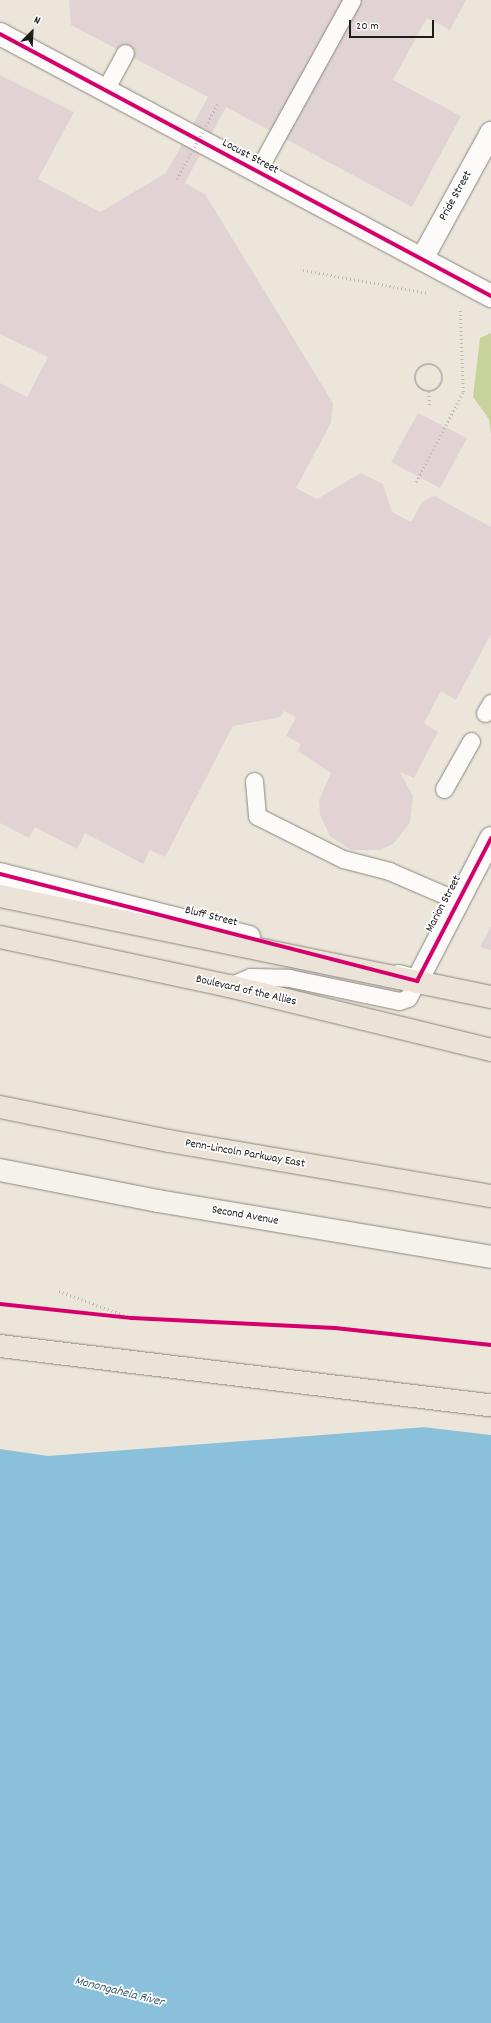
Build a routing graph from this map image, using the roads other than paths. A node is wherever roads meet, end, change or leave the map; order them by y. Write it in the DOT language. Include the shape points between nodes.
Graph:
graph roads {
  1 [pos="352,0"];
  2 [pos="0,34"];
  3 [pos="125,53"];
  4 [pos="105,90"];
  5 [pos="491,133"];
  6 [pos="257,172"];
  7 [pos="422,259"];
  8 [pos="491,296"];
  9 [pos="470,741"];
  10 [pos="254,780"];
  11 [pos="444,789"];
  12 [pos="491,838"];
  13 [pos="0,874"];
  14 [pos="0,896"];
  15 [pos="456,900"];
  16 [pos="0,937"];
  17 [pos="418,980"];
  18 [pos="229,986"];
  19 [pos="491,997"];
  20 [pos="491,1050"];
  21 [pos="0,1108"];
  22 [pos="0,1170"];
  23 [pos="491,1196"];
  24 [pos="491,1258"];
  25 [pos="0,1346"];
  26 [pos="491,1405"];
  1 -- 6 [label="lane"];
  2 -- 4 [label="street, Locust Street"];
  3 -- 4 [label="lane"];
  4 -- 6 [label="street, Locust Street"];
  5 -- 7 [label="street, Pride Street"];
  6 -- 7 [label="street, Locust Street"];
  7 -- 8 [label="street, Locust Street"];
  9 -- 11 [label="lane"];
  10 -- 15 [label="lane" via="256,816 343,859 389,871"];
  12 -- 15 [label="street, Marion Street"];
  13 -- 17 [label="street, Bluff Street"];
  14 -- 17 [label="highway"];
  15 -- 17 [label="street, Marion Street"];
  16 -- 18 [label="highway, Boulevard of the Allies"];
  17 -- 18 [label="lane" via="408,998 399,1001 289,978 250,977"];
  17 -- 19 [label="highway"];
  18 -- 20 [label="highway, Boulevard of the Allies"];
  21 -- 23 [label="highway, Penn-Lincoln Parkway East" via="169,1141"];
  22 -- 24 [label="main road, Second Avenue" via="166,1202"];
  25 -- 26 [label="highway"];
}
